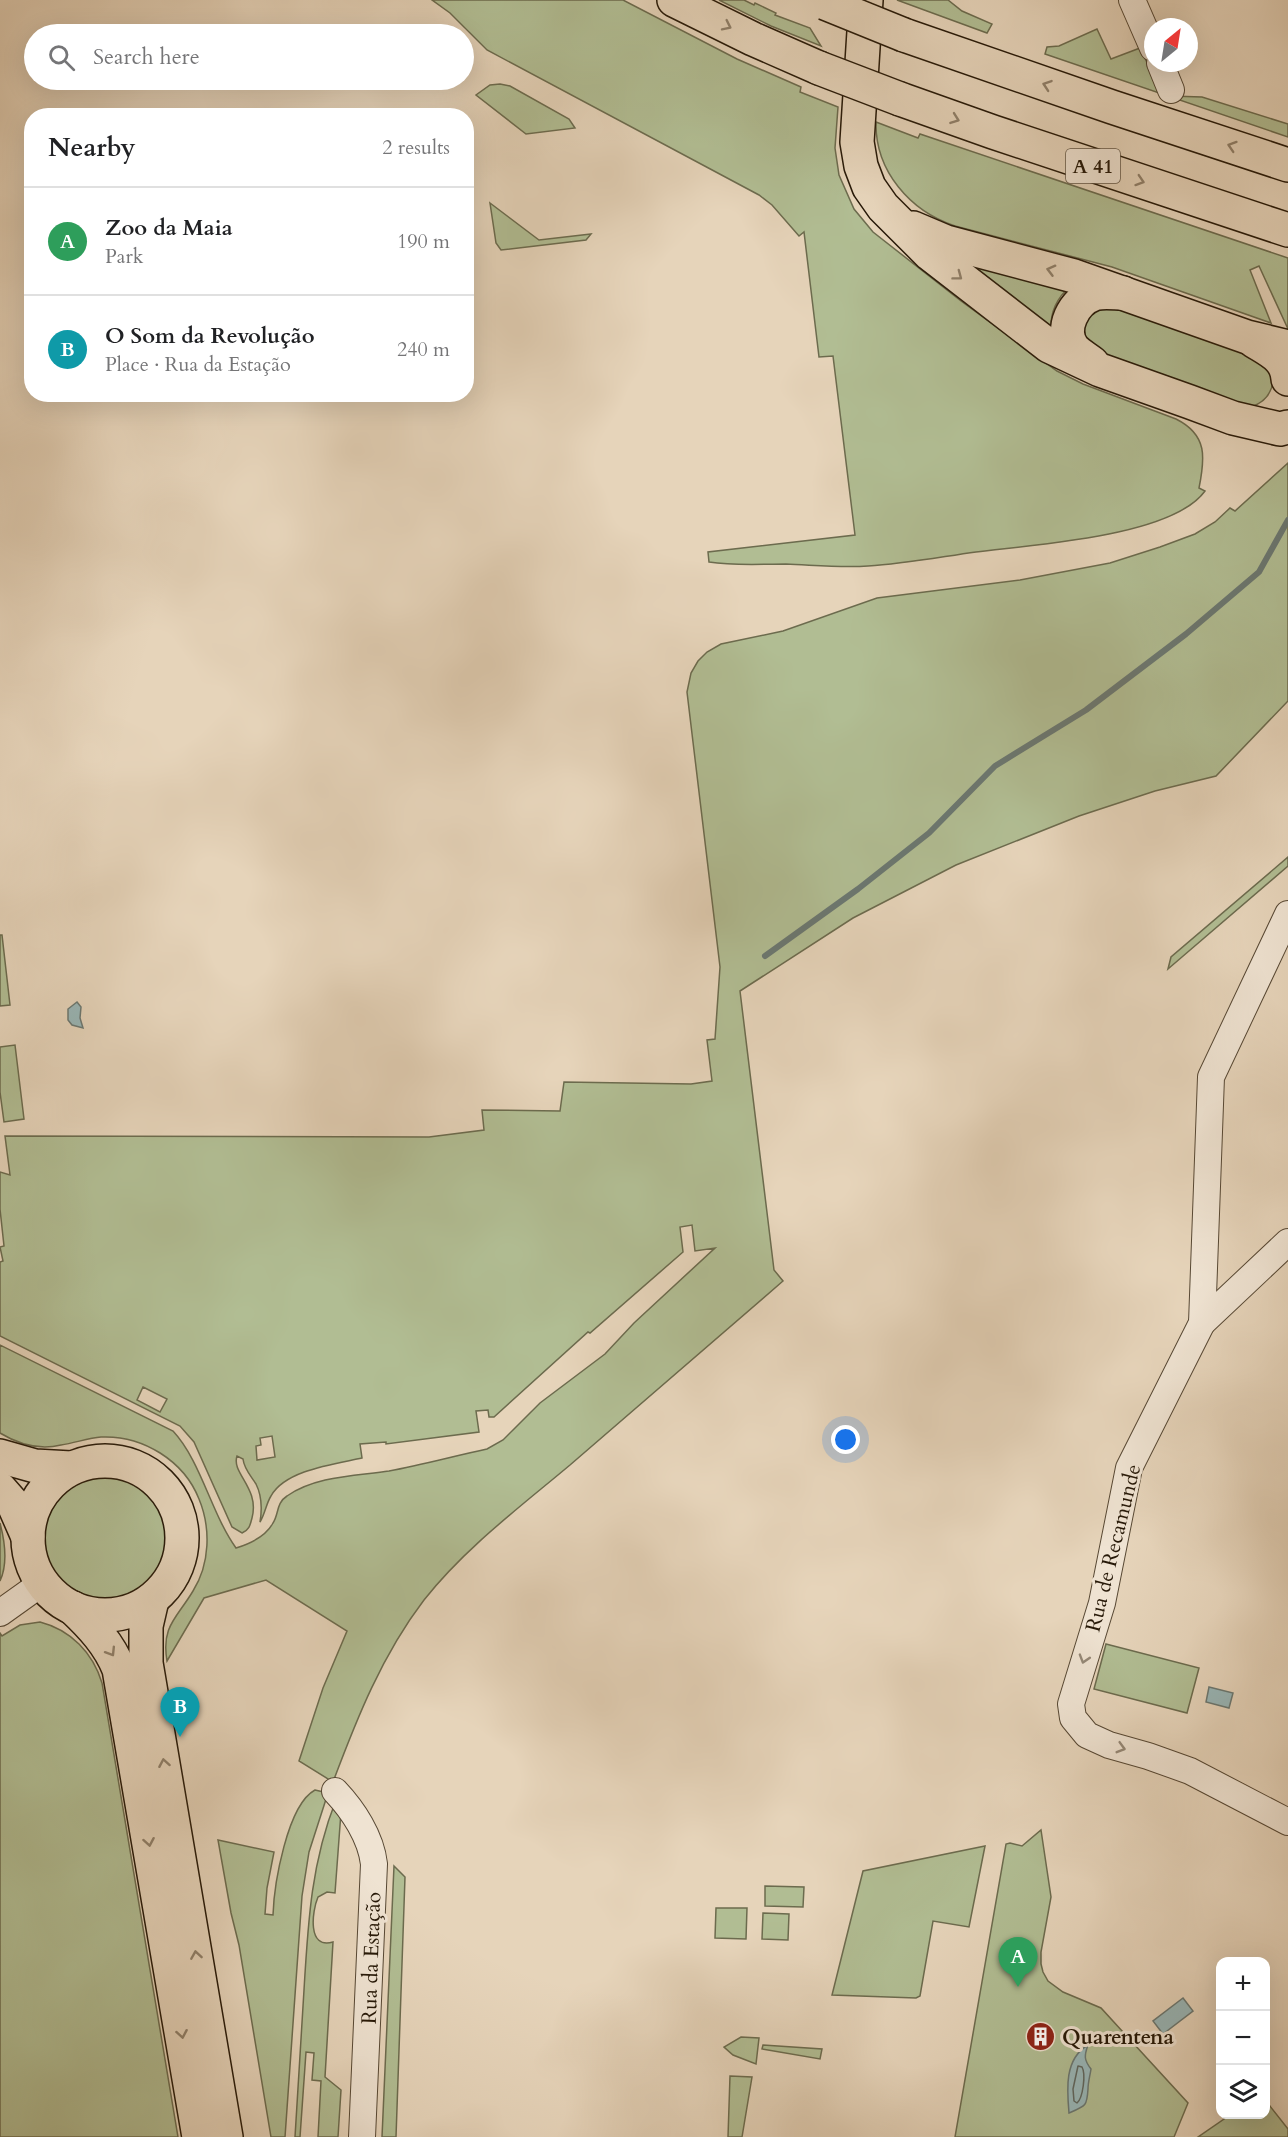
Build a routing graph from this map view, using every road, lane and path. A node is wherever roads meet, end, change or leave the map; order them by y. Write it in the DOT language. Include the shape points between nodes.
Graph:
graph roads {
  1 [pos="674,0"];
  2 [pos="866,0"];
  3 [pos="1132,0"];
  4 [pos="822,1"];
  5 [pos="1144,27"];
  6 [pos="1164,72"];
  7 [pos="1171,90"];
  8 [pos="1288,165"];
  9 [pos="900,223"];
  10 [pos="1288,230"];
  11 [pos="1127,293"];
  12 [pos="1247,337"];
  13 [pos="1288,347"];
  14 [pos="1100,370"];
  15 [pos="1288,380"];
  16 [pos="1288,388"];
  17 [pos="1251,423"];
  18 [pos="1288,427"];
  19 [pos="1288,914"];
  20 [pos="1288,1242"];
  21 [pos="1202,1323"];
  22 [pos="0,1456"];
  23 [pos="71,1468"];
  24 [pos="0,1489"];
  25 [pos="28,1537"];
  26 [pos="42,1583"];
  27 [pos="152,1600"];
  28 [pos="73,1608"];
  29 [pos="0,1613"];
  30 [pos="335,1791"];
  31 [pos="1288,1822"];
  32 [pos="199,2137"];
  33 [pos="226,2137"];
  34 [pos="362,2137"];
  1 -- 10 [label="main road, A 41, one-way, bridge" via="819,68 900,99"];
  2 -- 9 [label="main road" via="856,141 869,187"];
  3 -- 5 [label="street"];
  8 -- 4 [label="main road, one-way, bridge" via="1007,72"];
  6 -- 7 [label="street"];
  11 -- 9 [label="main road, one-way" via="946,242"];
  9 -- 14 [label="main road, one-way" via="930,254 1049,346"];
  11 -- 12 [label="main road"];
  11 -- 14 [label="main road" via="1096,293 1073,310 1068,325 1073,348"];
  12 -- 13 [label="main road"];
  12 -- 15 [label="main road" via="1281,359"];
  14 -- 17 [label="main road"];
  16 -- 17 [label="main road" via="1285,403"];
  17 -- 18 [label="main road"];
  19 -- 21 [label="street, Rua de Recamunde" via="1211,1077"];
  20 -- 21 [label="street"];
  21 -- 31 [label="street, Rua de Recamunde, one-way" via="1129,1468 1102,1603 1071,1704 1073,1718 1087,1735 1190,1771"];
  22 -- 23 [label="main road" via="35,1466"];
  23 -- 25 [label="main road" via="53,1480 40,1497 31,1516"];
  23 -- 27 [label="main road" via="93,1462 127,1464 148,1473 171,1498 182,1530 182,1552 168,1584"];
  24 -- 25 [label="main road" via="14,1505"];
  25 -- 26 [label="main road" via="31,1561"];
  26 -- 28 [label="main road"];
  26 -- 29 [label="street"];
  27 -- 28 [label="main road" via="114,1615"];
  33 -- 27 [label="main road, one-way" via="146,1663 146,1626"];
  28 -- 32 [label="main road, one-way" via="94,1628 115,1658 121,1677"];
  30 -- 34 [label="street, Rua da Estação" via="370,1844 374,1864"];
}
